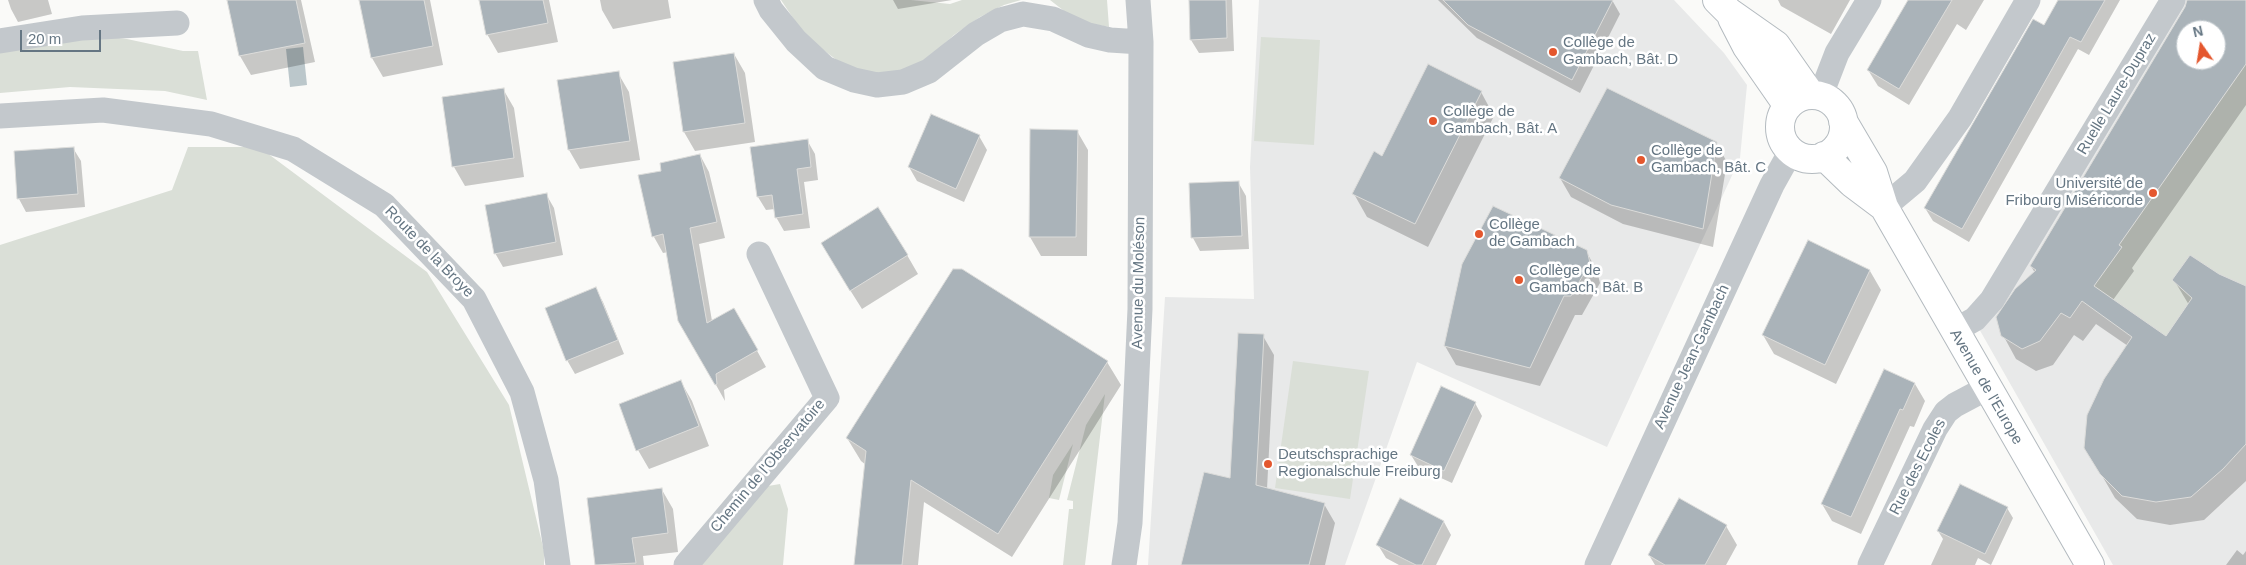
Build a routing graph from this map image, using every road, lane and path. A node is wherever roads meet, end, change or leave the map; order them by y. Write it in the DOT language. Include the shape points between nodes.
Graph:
graph roads {
  1 [pos="766,0"];
  2 [pos="1138,0"];
  3 [pos="1869,0"];
  4 [pos="2028,0"];
  5 [pos="2173,0"];
  6 [pos="1723,6"];
  7 [pos="177,23"];
  8 [pos="0,40"];
  9 [pos="1141,42"];
  10 [pos="1806,100"];
  11 [pos="0,116"];
  12 [pos="1843,121"];
  13 [pos="1791,151"];
  14 [pos="1824,156"];
  15 [pos="1884,207"];
  16 [pos="759,254"];
  17 [pos="1954,331"];
  18 [pos="1987,388"];
  19 [pos="558,565"];
  20 [pos="686,565"];
  21 [pos="1124,565"];
  22 [pos="1596,565"];
  23 [pos="1870,565"];
  24 [pos="2090,565"];
  1 -- 9 [label="street" via="796,42 825,68 854,80 877,84 904,82 930,71 976,34 1000,20 1023,14 1053,19 1088,35"];
  2 -- 9 [label="street, Avenue du Moléson"];
  3 -- 10 [label="street"];
  4 -- 15 [label="street" via="1960,118 1915,181"];
  5 -- 17 [label="street, Ruelle Laure-Dupraz" via="1992,300 1975,319"];
  6 -- 10 [label="main road" via="1776,45"];
  7 -- 8 [label="street" via="82,28"];
  9 -- 21 [label="street, Avenue du Moléson" via="1140,309 1130,523"];
  10 -- 12 [label="main road" via="1835,106"];
  10 -- 13 [label="main road" via="1781,118 1780,128"];
  11 -- 19 [label="street, Route de la Broye" via="102,110 212,124 294,149 384,205 474,299 522,392 546,480"];
  12 -- 14 [label="main road" via="1841,138"];
  12 -- 15 [label="main road, Avenue de l'Europe" via="1873,172"];
  13 -- 14 [label="main road" via="1807,158"];
  13 -- 22 [label="street, Avenue Jean-Gambach" via="1772,185"];
  14 -- 15 [label="main road, Avenue de l'Europe"];
  15 -- 17 [label="main road, Avenue de l'Europe"];
  16 -- 20 [label="street, Chemin de l'Observatoire" via="827,398"];
  17 -- 18 [label="main road, Avenue de l'Europe"];
  18 -- 23 [label="street, Rue des Ecoles" via="1955,405 1934,429"];
  18 -- 24 [label="main road, Avenue de l'Europe"];
}
